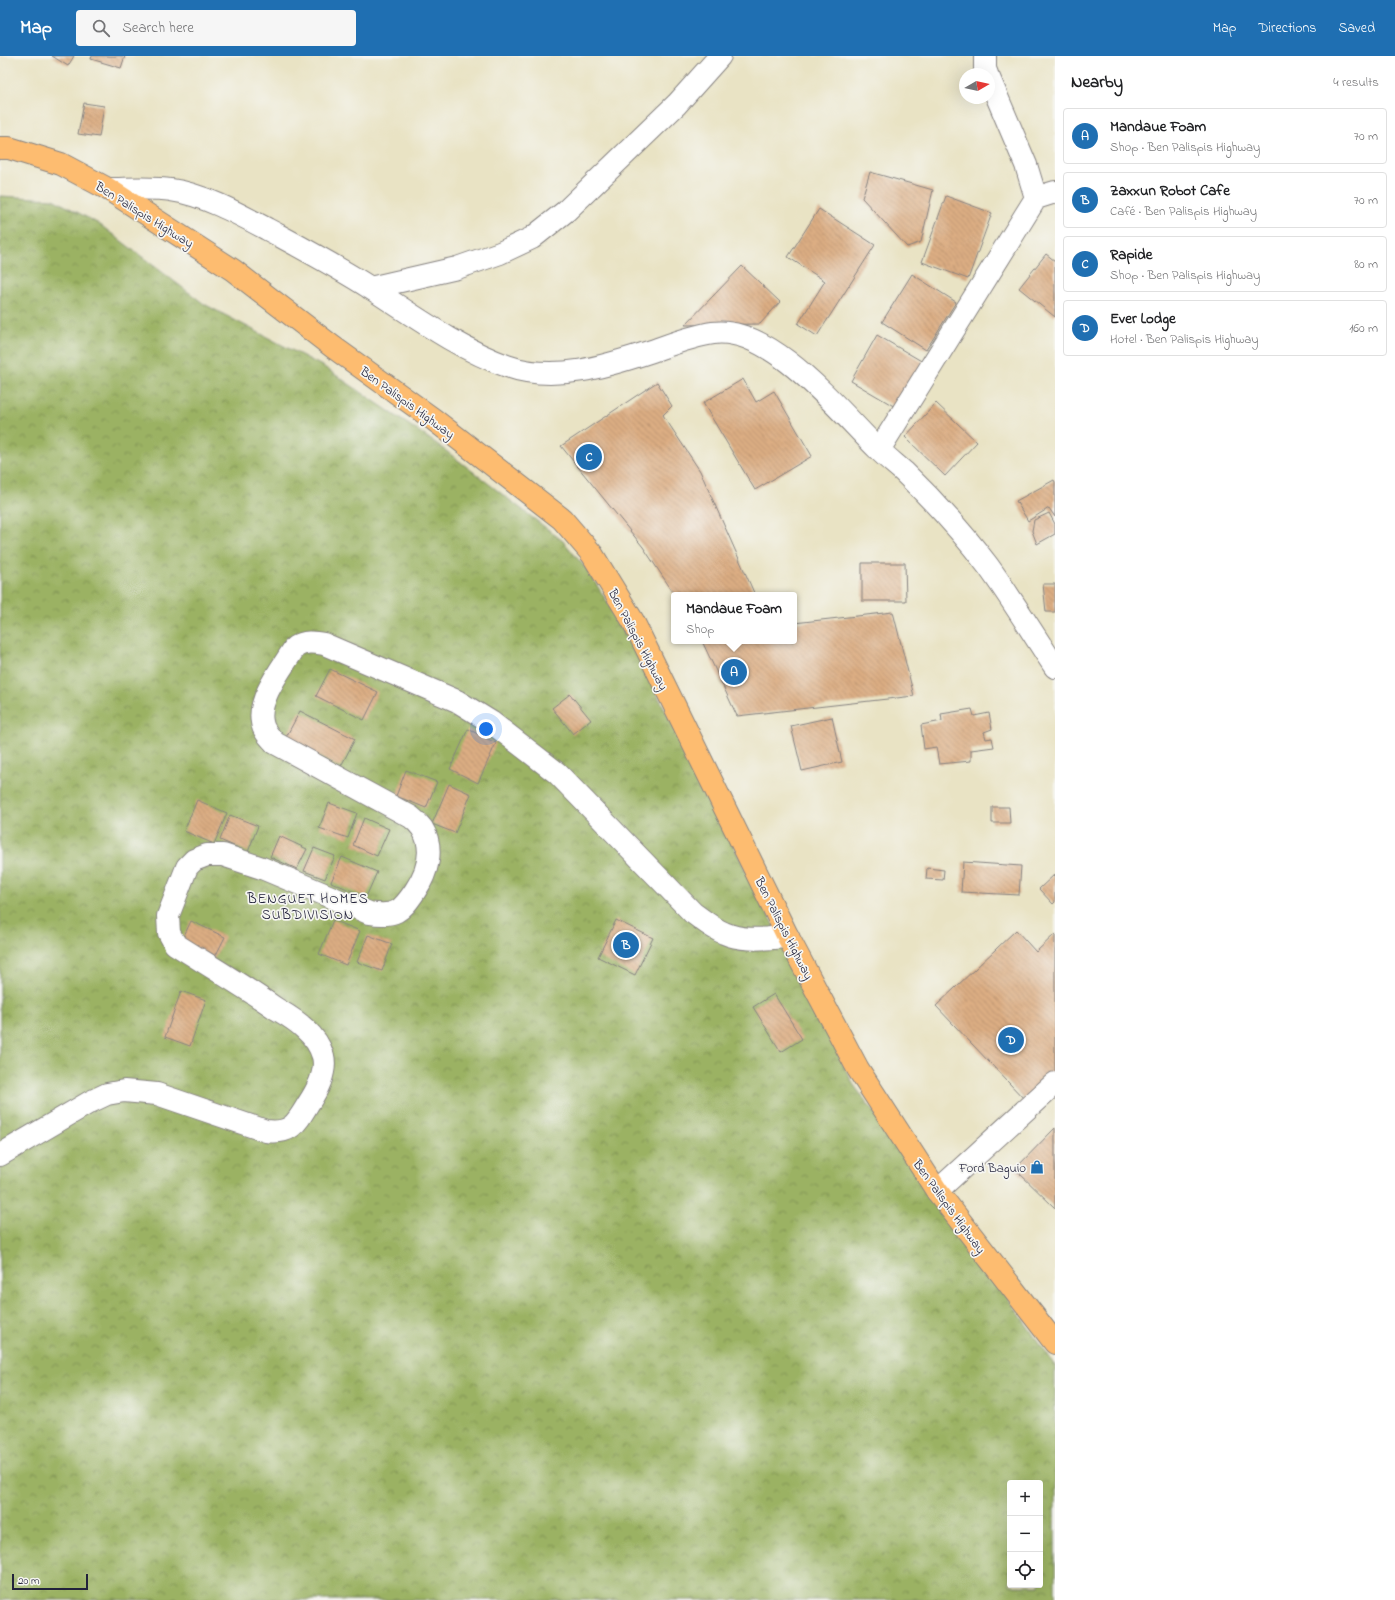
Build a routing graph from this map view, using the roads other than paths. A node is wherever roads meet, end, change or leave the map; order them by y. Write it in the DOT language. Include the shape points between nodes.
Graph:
graph roads {
  1 [pos="720,56"];
  2 [pos="985,56"];
  3 [pos="985,68"];
  4 [pos="995,92"];
  5 [pos="0,148"];
  6 [pos="108,189"];
  7 [pos="1045,195"];
  8 [pos="370,288"];
  9 [pos="879,450"];
  10 [pos="1055,668"];
  11 [pos="788,937"];
  12 [pos="1055,1083"];
  13 [pos="0,1155"];
  14 [pos="937,1191"];
  15 [pos="1055,1343"];
  1 -- 8 [label="street" via="677,104 566,211 532,238 500,253 457,268"];
  2 -- 3 [label="street"];
  4 -- 7 [label="street" via="1026,165"];
  5 -- 6 [label="main road, Ben Palispis Highway" via="9,148 61,164"];
  6 -- 8 [label="street" via="171,190 209,200 334,265"];
  6 -- 11 [label="main road, Ben Palispis Highway" via="233,270 562,519 592,554 633,621"];
  7 -- 9 [label="street"];
  8 -- 9 [label="street" via="453,340 506,366 533,374 596,368 685,339 715,332 734,333 754,340 779,355 812,381"];
  9 -- 10 [label="street" via="949,518 989,567"];
  11 -- 13 [label="street" via="744,938 725,934 711,927 686,906 557,773 491,722 457,701 324,644 301,644 295,647 264,697 262,722 266,733 275,743 411,817 422,828 428,841 430,857 423,879 403,908 381,915 369,913 262,868 223,855 207,855 194,860 187,867 168,916 168,925 175,944 286,1015 304,1028 317,1043 323,1058 323,1074 314,1096 296,1124 287,1130 277,1132 266,1131 157,1094 124,1091 107,1094"];
  11 -- 14 [label="main road, Ben Palispis Highway" via="858,1069"];
  12 -- 14 [label="street"];
  14 -- 15 [label="main road, Ben Palispis Highway"];
}
